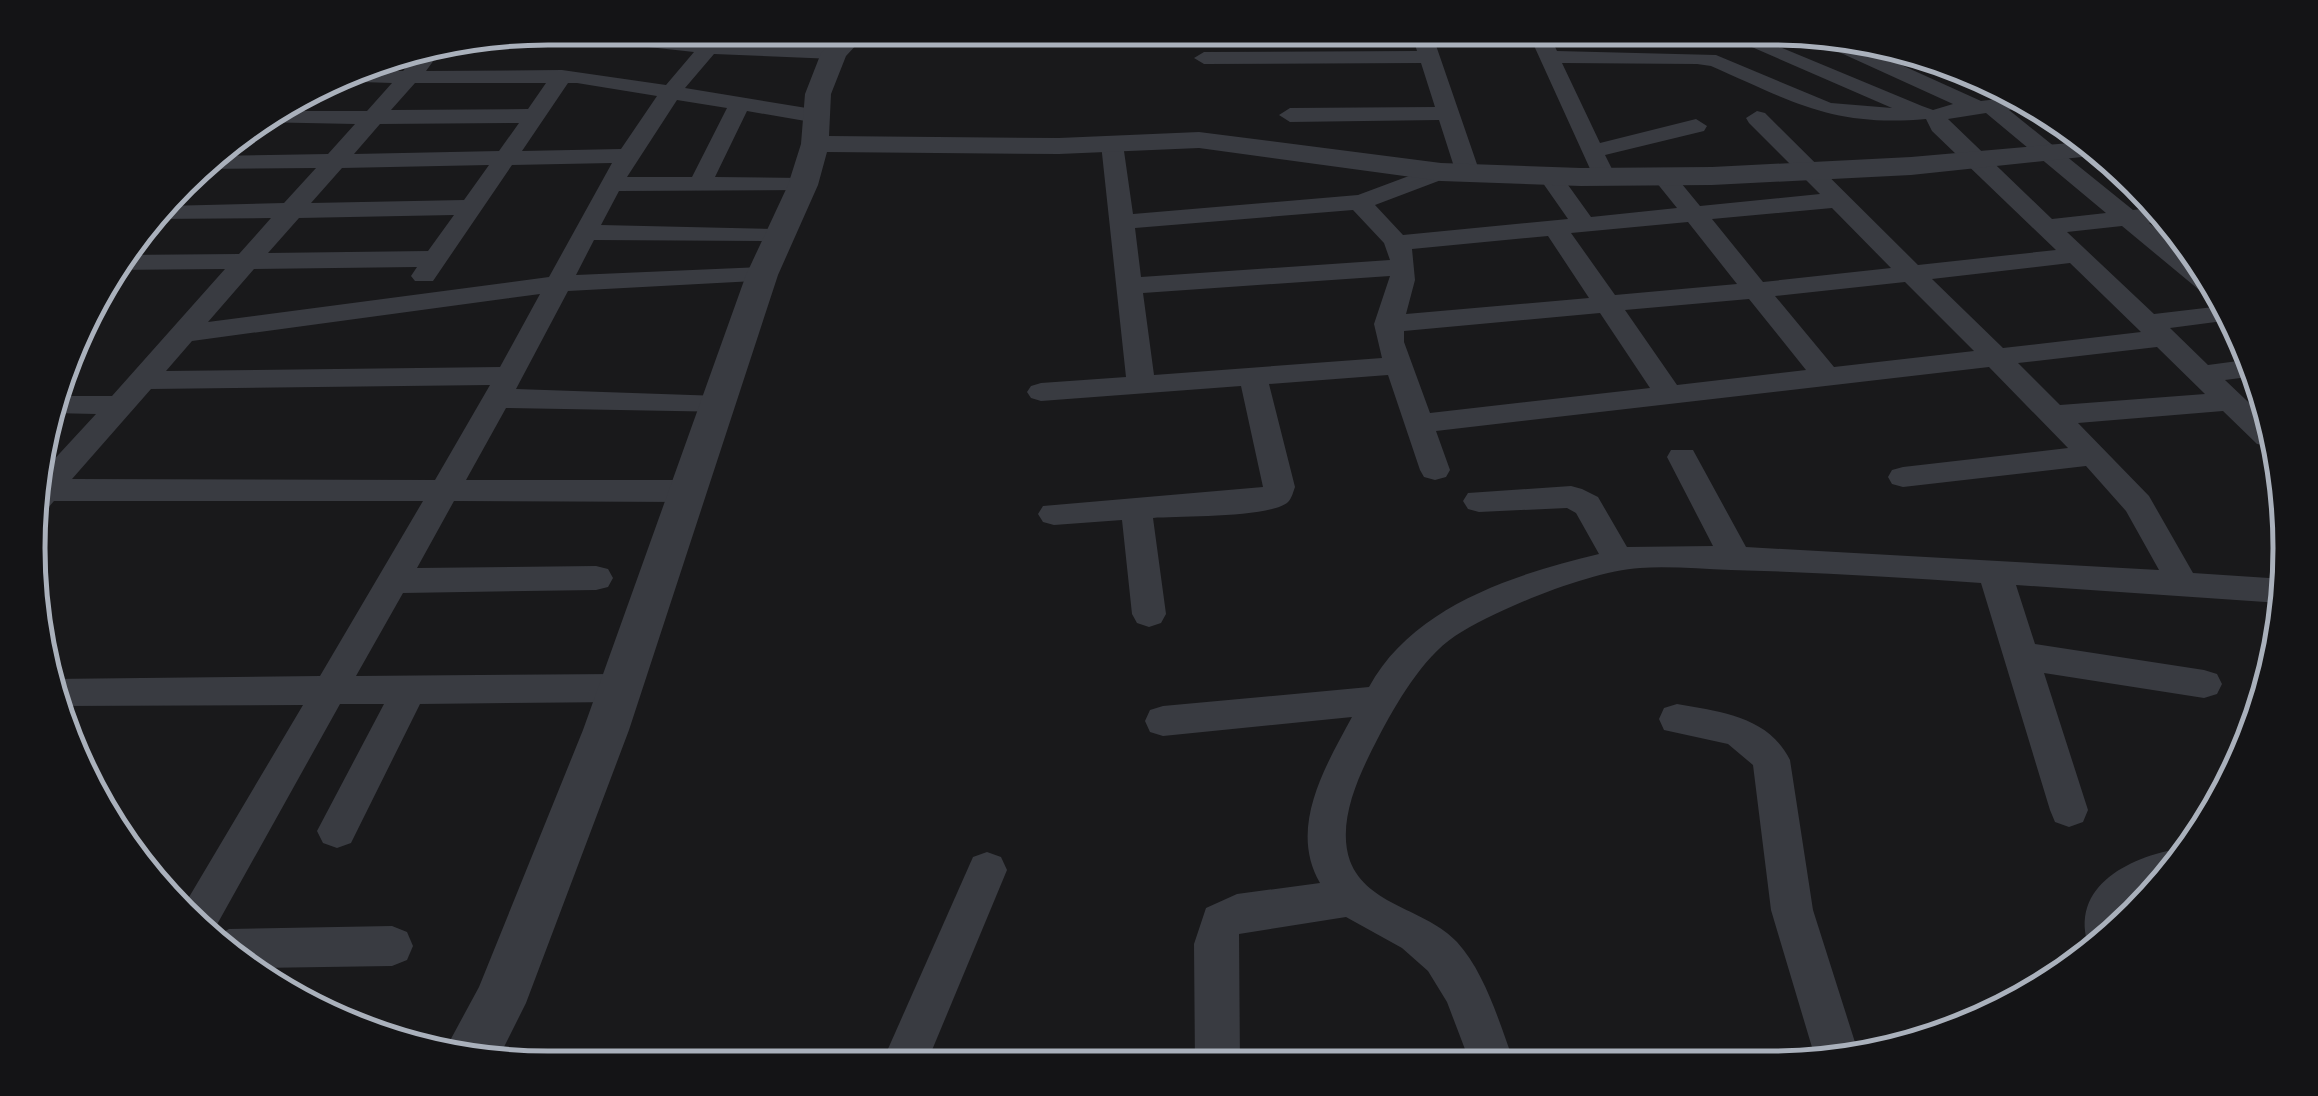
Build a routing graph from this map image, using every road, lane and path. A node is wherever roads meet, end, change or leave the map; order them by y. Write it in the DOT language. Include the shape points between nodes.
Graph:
graph roads {
  1 [pos="707,45"];
  2 [pos="738,45"];
  3 [pos="778,45"];
  4 [pos="810,45"];
  5 [pos="844,45"];
  6 [pos="1426,45"];
  7 [pos="1544,45"];
  8 [pos="1759,45"];
  9 [pos="774,50"];
  10 [pos="1863,54"];
  11 [pos="1430,57"];
  12 [pos="1550,57"];
  13 [pos="1204,58"];
  14 [pos="422,61"];
  15 [pos="562,76"];
  16 [pos="407,77"];
  17 [pos="371,78"];
  18 [pos="669,89"];
  19 [pos="740,104"];
  20 [pos="2006,104"];
  21 [pos="1985,107"];
  22 [pos="1448,112"];
  23 [pos="1290,115"];
  24 [pos="1930,115"];
  25 [pos="373,116"];
  26 [pos="536,116"];
  27 [pos="288,118"];
  28 [pos="1757,118"];
  29 [pos="1696,126"];
  30 [pos="816,130"];
  31 [pos="1112,144"];
  32 [pos="2078,150"];
  33 [pos="2048,153"];
  34 [pos="627,156"];
  35 [pos="506,158"];
  36 [pos="336,160"];
  37 [pos="1976,160"];
  38 [pos="225,163"];
  39 [pos="1599,164"];
  40 [pos="1455,172"];
  41 [pos="1808,172"];
  42 [pos="1550,176"];
  43 [pos="1664,176"];
  44 [pos="610,184"];
  45 [pos="700,184"];
  46 [pos="803,185"];
  47 [pos="1836,200"];
  48 [pos="1363,202"];
  49 [pos="472,207"];
  50 [pos="293,208"];
  51 [pos="174,212"];
  52 [pos="1698,214"];
  53 [pos="2148,216"];
  54 [pos="2128,218"];
  55 [pos="1121,222"];
  56 [pos="1583,223"];
  57 [pos="1553,225"];
  58 [pos="2046,227"];
  59 [pos="586,232"];
  60 [pos="778,236"];
  61 [pos="1399,255"];
  62 [pos="2076,255"];
  63 [pos="435,260"];
  64 [pos="134,264"];
  65 [pos="243,264"];
  66 [pos="2186,267"];
  67 [pos="1907,271"];
  68 [pos="762,275"];
  69 [pos="560,283"];
  70 [pos="1129,286"];
  71 [pos="1758,290"];
  72 [pos="404,304"];
  73 [pos="1604,304"];
  74 [pos="2216,316"];
  75 [pos="1388,324"];
  76 [pos="2157,330"];
  77 [pos="181,334"];
  78 [pos="1994,356"];
  79 [pos="1398,366"];
  80 [pos="2240,370"];
  81 [pos="2204,374"];
  82 [pos="1254,376"];
  83 [pos="1826,376"];
  84 [pos="142,380"];
  85 [pos="1141,384"];
  86 [pos="503,387"];
  87 [pos="1041,392"];
  88 [pos="1669,394"];
  89 [pos="2232,401"];
  90 [pos="66,405"];
  91 [pos="120,405"];
  92 [pos="720,405"];
  93 [pos="2054,415"];
  94 [pos="1418,424"];
  95 [pos="2258,427"];
  96 [pos="2093,455"];
  97 [pos="1682,457"];
  98 [pos="1435,470"];
  99 [pos="1903,477"];
  100 [pos="49,483"];
  101 [pos="444,491"];
  102 [pos="688,491"];
  103 [pos="48,494"];
  104 [pos="1479,501"];
  105 [pos="1136,508"];
  106 [pos="1054,514"];
  107 [pos="1734,556"];
  108 [pos="1618,559"];
  109 [pos="1994,570"];
  110 [pos="596,578"];
  111 [pos="392,581"];
  112 [pos="2182,582"];
  113 [pos="2271,590"];
  114 [pos="1149,614"];
  115 [pos="2021,656"];
  116 [pos="2204,684"];
  117 [pos="410,688"];
  118 [pos="620,688"];
  119 [pos="330,689"];
  120 [pos="66,692"];
  121 [pos="1380,700"];
  122 [pos="1677,719"];
  123 [pos="1163,722"];
  124 [pos="2069,810"];
  125 [pos="336,831"];
  126 [pos="987,870"];
  127 [pos="2154,873"];
  128 [pos="1350,898"];
  129 [pos="202,913"];
  130 [pos="2101,927"];
  131 [pos="392,946"];
  132 [pos="244,949"];
  133 [pos="475,1046"];
  134 [pos="1834,1047"];
  135 [pos="909,1051"];
  136 [pos="1218,1051"];
  137 [pos="1488,1051"];
  1 -- 18 [label="street"];
  2 -- 9 [label="street"];
  3 -- 9 [label="street"];
  4 -- 9 [label="street"];
  5 -- 30 [label="street" via="818,94"];
  6 -- 11 [label="street"];
  7 -- 12 [label="street"];
  8 -- 24 [label="street"];
  10 -- 21 [label="street"];
  11 -- 13 [label="street" via="1325,50"];
  11 -- 22 [label="street"];
  12 -- 24 [label="street" via="1697,58 1826,109"];
  12 -- 39 [label="street"];
  14 -- 16 [label="street"];
  15 -- 16 [label="street"];
  15 -- 18 [label="street"];
  15 -- 26 [label="street"];
  16 -- 17 [label="street"];
  16 -- 25 [label="street"];
  18 -- 19 [label="street"];
  18 -- 34 [label="street"];
  19 -- 30 [label="street"];
  19 -- 45 [label="street"];
  20 -- 21 [label="street"];
  21 -- 24 [label="street"];
  21 -- 33 [label="street"];
  22 -- 23 [label="street"];
  22 -- 40 [label="street"];
  24 -- 37 [label="street"];
  25 -- 26 [label="street"];
  25 -- 27 [label="street"];
  25 -- 36 [label="street"];
  26 -- 35 [label="street"];
  28 -- 41 [label="street"];
  29 -- 39 [label="street"];
  30 -- 31 [label="street" via="976,145"];
  30 -- 46 [label="street"];
  31 -- 40 [label="street" via="1199,140"];
  31 -- 55 [label="street"];
  32 -- 33 [label="street"];
  33 -- 37 [label="street"];
  33 -- 54 [label="street"];
  34 -- 35 [label="street"];
  34 -- 44 [label="street"];
  35 -- 36 [label="street"];
  35 -- 49 [label="street"];
  36 -- 38 [label="street"];
  36 -- 50 [label="street"];
  37 -- 41 [label="street"];
  37 -- 58 [label="street"];
  39 -- 42 [label="street"];
  39 -- 43 [label="street"];
  40 -- 42 [label="street"];
  40 -- 48 [label="street"];
  41 -- 43 [label="street"];
  41 -- 47 [label="street"];
  42 -- 56 [label="street"];
  43 -- 52 [label="street"];
  44 -- 45 [label="street"];
  44 -- 59 [label="street"];
  45 -- 46 [label="street"];
  46 -- 60 [label="street"];
  47 -- 52 [label="street"];
  47 -- 67 [label="street"];
  48 -- 55 [label="street"];
  48 -- 61 [label="street"];
  49 -- 50 [label="street"];
  49 -- 63 [label="street"];
  50 -- 51 [label="street"];
  50 -- 65 [label="street"];
  52 -- 56 [label="street"];
  52 -- 71 [label="street"];
  53 -- 54 [label="street"];
  54 -- 58 [label="street"];
  54 -- 66 [label="street"];
  55 -- 70 [label="street"];
  56 -- 57 [label="street"];
  57 -- 61 [label="street"];
  57 -- 73 [label="street"];
  58 -- 62 [label="street"];
  59 -- 60 [label="street"];
  59 -- 69 [label="street"];
  60 -- 68 [label="street"];
  61 -- 70 [label="street"];
  61 -- 75 [label="street" via="1404,281"];
  62 -- 67 [label="street"];
  62 -- 76 [label="street"];
  63 -- 65 [label="street"];
  63 -- 72 [label="street"];
  64 -- 65 [label="street"];
  65 -- 77 [label="street"];
  67 -- 71 [label="street"];
  67 -- 78 [label="street"];
  68 -- 69 [label="street"];
  68 -- 92 [label="street"];
  69 -- 72 [label="street"];
  69 -- 86 [label="street"];
  70 -- 85 [label="street"];
  71 -- 73 [label="street"];
  71 -- 83 [label="street"];
  72 -- 77 [label="street"];
  73 -- 75 [label="street"];
  73 -- 88 [label="street"];
  74 -- 76 [label="street"];
  75 -- 79 [label="street"];
  76 -- 78 [label="street"];
  76 -- 81 [label="street"];
  77 -- 84 [label="street"];
  78 -- 83 [label="street"];
  78 -- 93 [label="street"];
  79 -- 82 [label="street"];
  79 -- 94 [label="street"];
  80 -- 81 [label="street"];
  81 -- 89 [label="street"];
  82 -- 85 [label="street"];
  82 -- 105 [label="street" via="1277,494"];
  83 -- 88 [label="street"];
  84 -- 86 [label="street"];
  84 -- 91 [label="street"];
  85 -- 87 [label="street"];
  86 -- 92 [label="street"];
  86 -- 101 [label="street"];
  88 -- 94 [label="street"];
  89 -- 93 [label="street"];
  89 -- 95 [label="street"];
  90 -- 91 [label="street"];
  91 -- 100 [label="street"];
  92 -- 102 [label="street"];
  93 -- 96 [label="street"];
  94 -- 98 [label="street"];
  96 -- 99 [label="street"];
  96 -- 112 [label="street" via="2138,504"];
  97 -- 107 [label="street"];
  101 -- 102 [label="street"];
  101 -- 103 [label="street"];
  101 -- 111 [label="street"];
  102 -- 118 [label="street"];
  104 -- 108 [label="street" via="1571,496 1587,505"];
  105 -- 106 [label="street"];
  105 -- 114 [label="street"];
  107 -- 108 [label="street"];
  107 -- 109 [label="street"];
  108 -- 121 [label="street" via="1546,579 1441,628"];
  109 -- 112 [label="street"];
  109 -- 115 [label="street"];
  110 -- 111 [label="street"];
  111 -- 119 [label="street"];
  112 -- 113 [label="street"];
  115 -- 116 [label="street"];
  115 -- 124 [label="street"];
  117 -- 118 [label="street"];
  117 -- 119 [label="street"];
  117 -- 125 [label="street"];
  118 -- 133 [label="street" via="542,899"];
  119 -- 120 [label="street"];
  119 -- 129 [label="street"];
  121 -- 123 [label="street"];
  121 -- 128 [label="street" via="1340,775 1326,829 1331,866"];
  122 -- 134 [label="street" via="1747,733 1770,760 1792,910"];
  126 -- 135 [label="street"];
  127 -- 130 [label="street" via="2126,885 2108,904"];
  128 -- 136 [label="street" via="1221,922 1215,944"];
  128 -- 137 [label="street" via="1417,934 1443,957"];
  131 -- 132 [label="street"];
}
